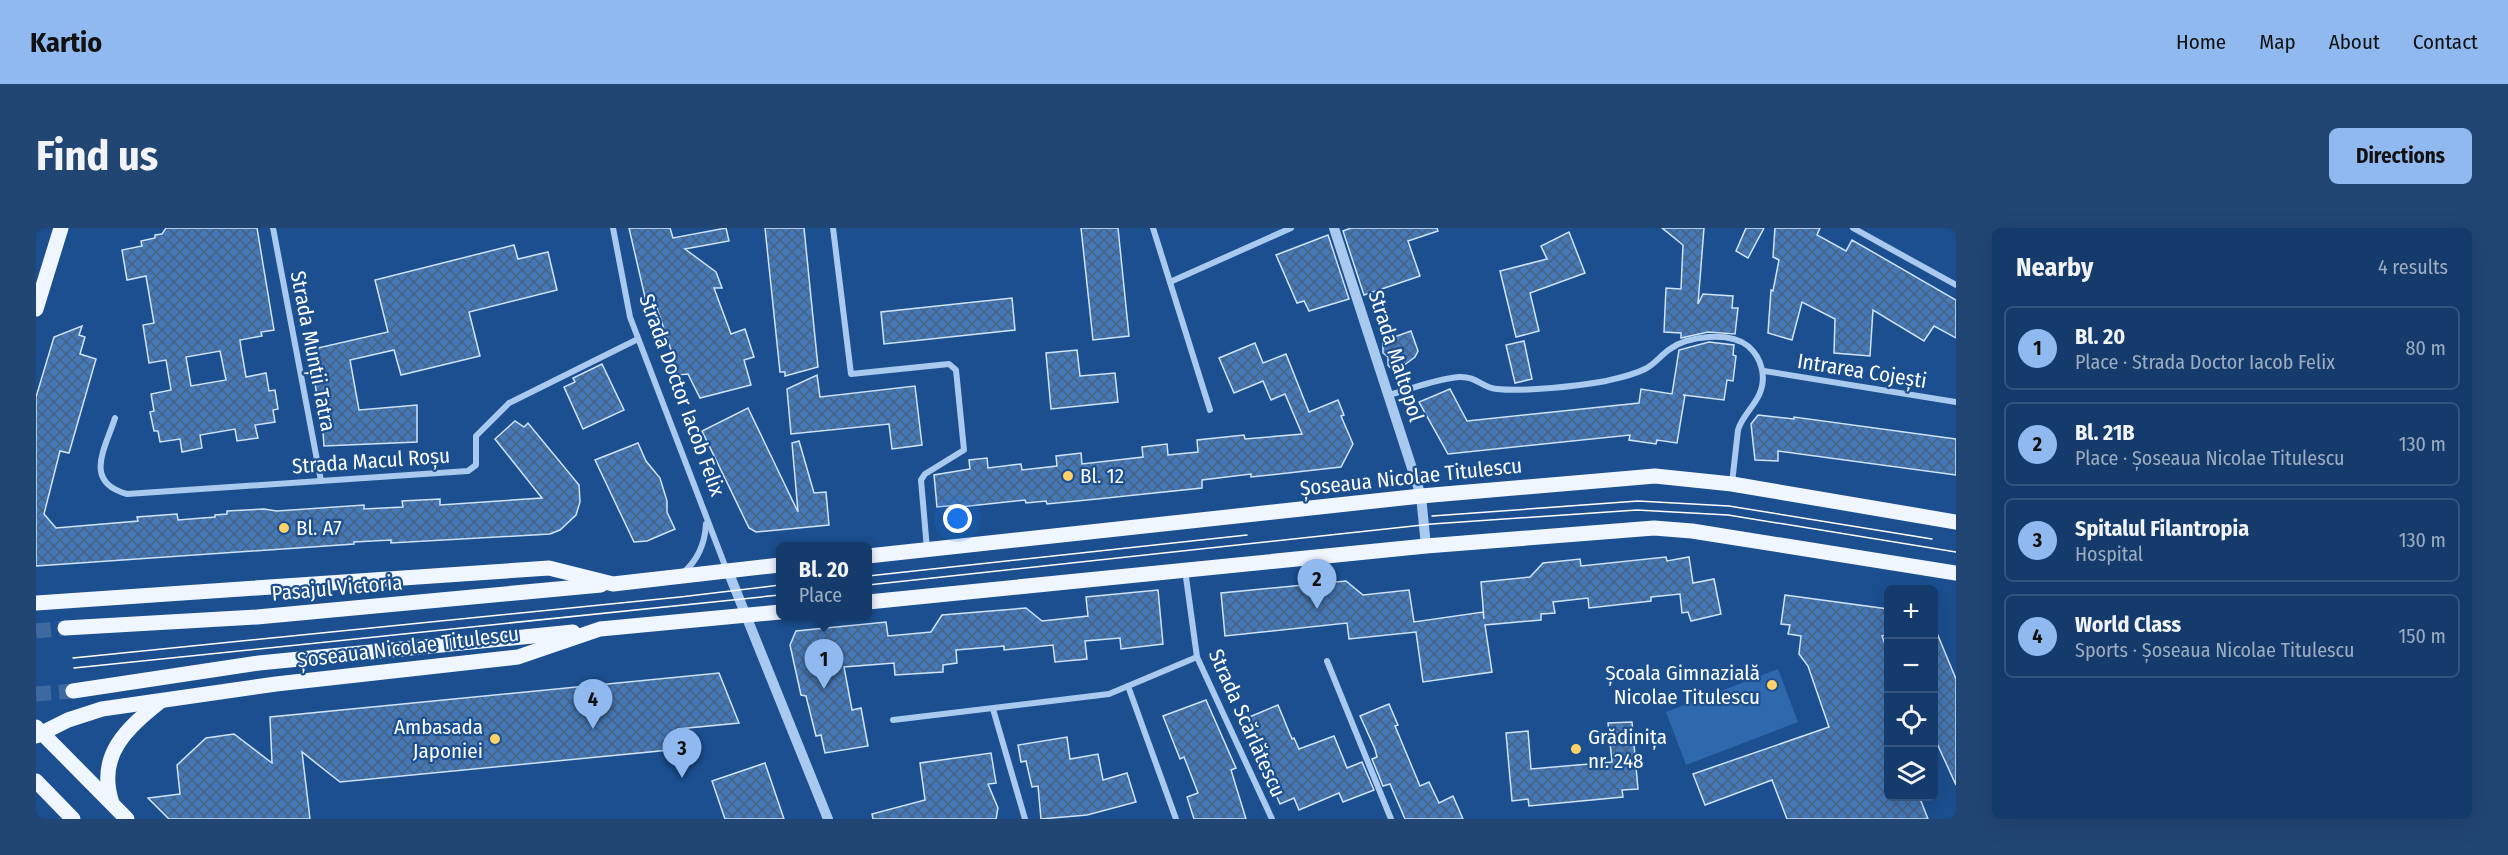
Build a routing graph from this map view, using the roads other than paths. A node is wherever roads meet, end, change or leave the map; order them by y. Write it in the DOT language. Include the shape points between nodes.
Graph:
graph roads {
  1 [pos="61,228"];
  2 [pos="273,228"];
  3 [pos="613,228"];
  4 [pos="833,228"];
  5 [pos="1153,228"];
  6 [pos="1291,228"];
  7 [pos="1334,228"];
  8 [pos="1853,228"];
  9 [pos="1170,282"];
  10 [pos="1956,285"];
  11 [pos="36,309"];
  12 [pos="638,339"];
  13 [pos="1764,371"];
  14 [pos="1389,395"];
  15 [pos="1956,402"];
  16 [pos="1210,410"];
  17 [pos="116,418"];
  18 [pos="321,481"];
  19 [pos="1732,484"];
  20 [pos="1421,496"];
  21 [pos="707,520"];
  22 [pos="1956,522"];
  23 [pos="1426,546"];
  24 [pos="927,550"];
  25 [pos="872,556"];
  26 [pos="776,565"];
  27 [pos="1185,569"];
  28 [pos="728,571"];
  29 [pos="1956,573"];
  30 [pos="679,577"];
  31 [pos="613,584"];
  32 [pos="872,601"];
  33 [pos="36,603"];
  34 [pos="776,612"];
  35 [pos="746,615"];
  36 [pos="65,628"];
  37 [pos="600,629"];
  38 [pos="1197,657"];
  39 [pos="1327,661"];
  40 [pos="1128,686"];
  41 [pos="73,691"];
  42 [pos="163,699"];
  43 [pos="993,709"];
  44 [pos="893,720"];
  45 [pos="38,732"];
  46 [pos="36,781"];
  47 [pos="112,804"];
  48 [pos="73,819"];
  49 [pos="127,819"];
  50 [pos="828,819"];
  51 [pos="1024,819"];
  52 [pos="1176,819"];
  53 [pos="1272,819"];
  54 [pos="1391,819"];
  1 -- 11 [label="main road"];
  2 -- 18 [label="street, Strada Munții Tatra"];
  3 -- 12 [label="street, Strada Doctor Iacob Felix"];
  4 -- 24 [label="street" via="851,374 949,364 956,370 964,450 922,476"];
  5 -- 9 [label="street"];
  6 -- 9 [label="street"];
  7 -- 14 [label="street, Strada Maltopol"];
  8 -- 10 [label="street"];
  9 -- 16 [label="street"];
  12 -- 18 [label="street, Strada Macul Roșu" via="501,409 476,436 476,465 471,470"];
  12 -- 21 [label="street, Strada Doctor Iacob Felix"];
  13 -- 14 [label="street" via="1756,355 1736,340 1696,339 1668,350 1642,370 1605,381 1509,391 1490,388 1477,379 1458,377"];
  13 -- 15 [label="street, Intrarea Cojești"];
  13 -- 19 [label="street" via="1759,396 1740,422"];
  14 -- 20 [label="street, Strada Maltopol"];
  17 -- 18 [label="street, Strada Macul Roșu" via="100,465 101,476 107,486 127,494"];
  19 -- 20 [label="main road, Șoseaua Nicolae Titulescu" via="1654,476"];
  19 -- 22 [label="main road, Șoseaua Nicolae Titulescu"];
  20 -- 23 [label="street, Strada Maltopol"];
  20 -- 24 [label="main road, Șoseaua Nicolae Titulescu"];
  21 -- 28 [label="street, Strada Doctor Iacob Felix"];
  21 -- 30 [label="street" via="697,557"];
  23 -- 27 [label="main road"];
  23 -- 29 [label="main road" via="1654,528"];
  24 -- 25 [label="main road, Șoseaua Nicolae Titulescu"];
  26 -- 28 [label="main road"];
  27 -- 32 [label="main road"];
  27 -- 38 [label="street, Strada Scărlătescu"];
  28 -- 30 [label="main road"];
  28 -- 35 [label="street"];
  30 -- 31 [label="main road"];
  31 -- 33 [label="main road" via="549,568"];
  31 -- 36 [label="main road, Pasajul Victoria" via="247,618"];
  34 -- 35 [label="main road, Șoseaua Nicolae Titulescu"];
  35 -- 37 [label="main road, Șoseaua Nicolae Titulescu"];
  35 -- 50 [label="street"];
  37 -- 41 [label="main road" via="259,663"];
  37 -- 42 [label="main road, Șoseaua Nicolae Titulescu" via="518,657"];
  38 -- 40 [label="street"];
  38 -- 53 [label="street, Strada Scărlătescu"];
  39 -- 54 [label="street"];
  40 -- 43 [label="street" via="1109,694"];
  40 -- 52 [label="street"];
  42 -- 45 [label="main road, Șoseaua Nicolae Titulescu" via="85,714"];
  42 -- 47 [label="main road" via="116,745 107,771"];
  43 -- 44 [label="street"];
  43 -- 51 [label="street"];
  45 -- 47 [label="main road"];
  46 -- 48 [label="main road"];
  47 -- 49 [label="main road"];
}
